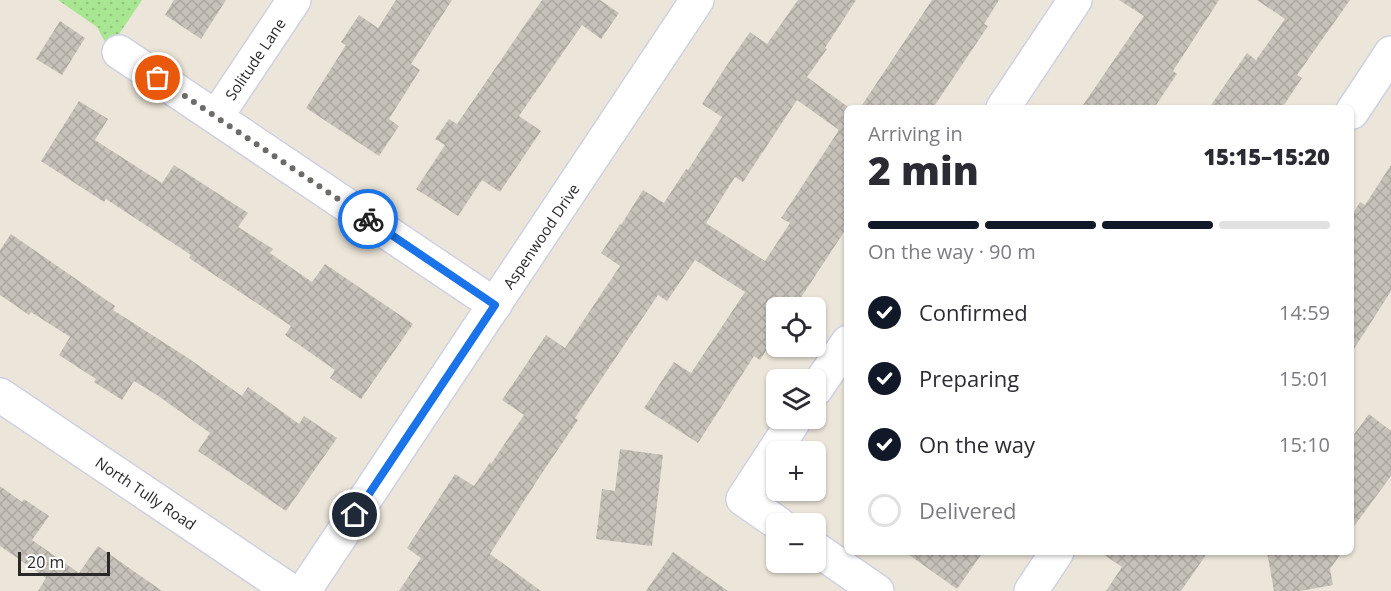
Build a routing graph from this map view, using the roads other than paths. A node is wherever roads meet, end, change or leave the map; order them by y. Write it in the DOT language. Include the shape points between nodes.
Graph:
graph roads {
  1 [pos="294,0"];
  2 [pos="697,0"];
  3 [pos="1075,0"];
  4 [pos="119,52"];
  5 [pos="1391,54"];
  6 [pos="1005,105"];
  7 [pos="1354,109"];
  8 [pos="216,117"];
  9 [pos="495,305"];
  10 [pos="844,348"];
  11 [pos="826,374"];
  12 [pos="0,395"];
  13 [pos="789,429"];
  14 [pos="766,515"];
  15 [pos="1055,555"];
  16 [pos="826,556"];
  17 [pos="291,591"];
  18 [pos="304,591"];
  19 [pos="877,591"];
  20 [pos="1031,591"];
  1 -- 8 [label="street, Solitude Lane"];
  2 -- 9 [label="street, Aspenwood Drive"];
  3 -- 6 [label="street"];
  4 -- 8 [label="street"];
  5 -- 7 [label="street"];
  8 -- 9 [label="street"];
  9 -- 18 [label="street, Aspenwood Drive"];
  10 -- 11 [label="street"];
  12 -- 17 [label="street, North Tully Road"];
  13 -- 14 [label="street" via="743,499"];
  15 -- 20 [label="street"];
  16 -- 19 [label="street"];
}
